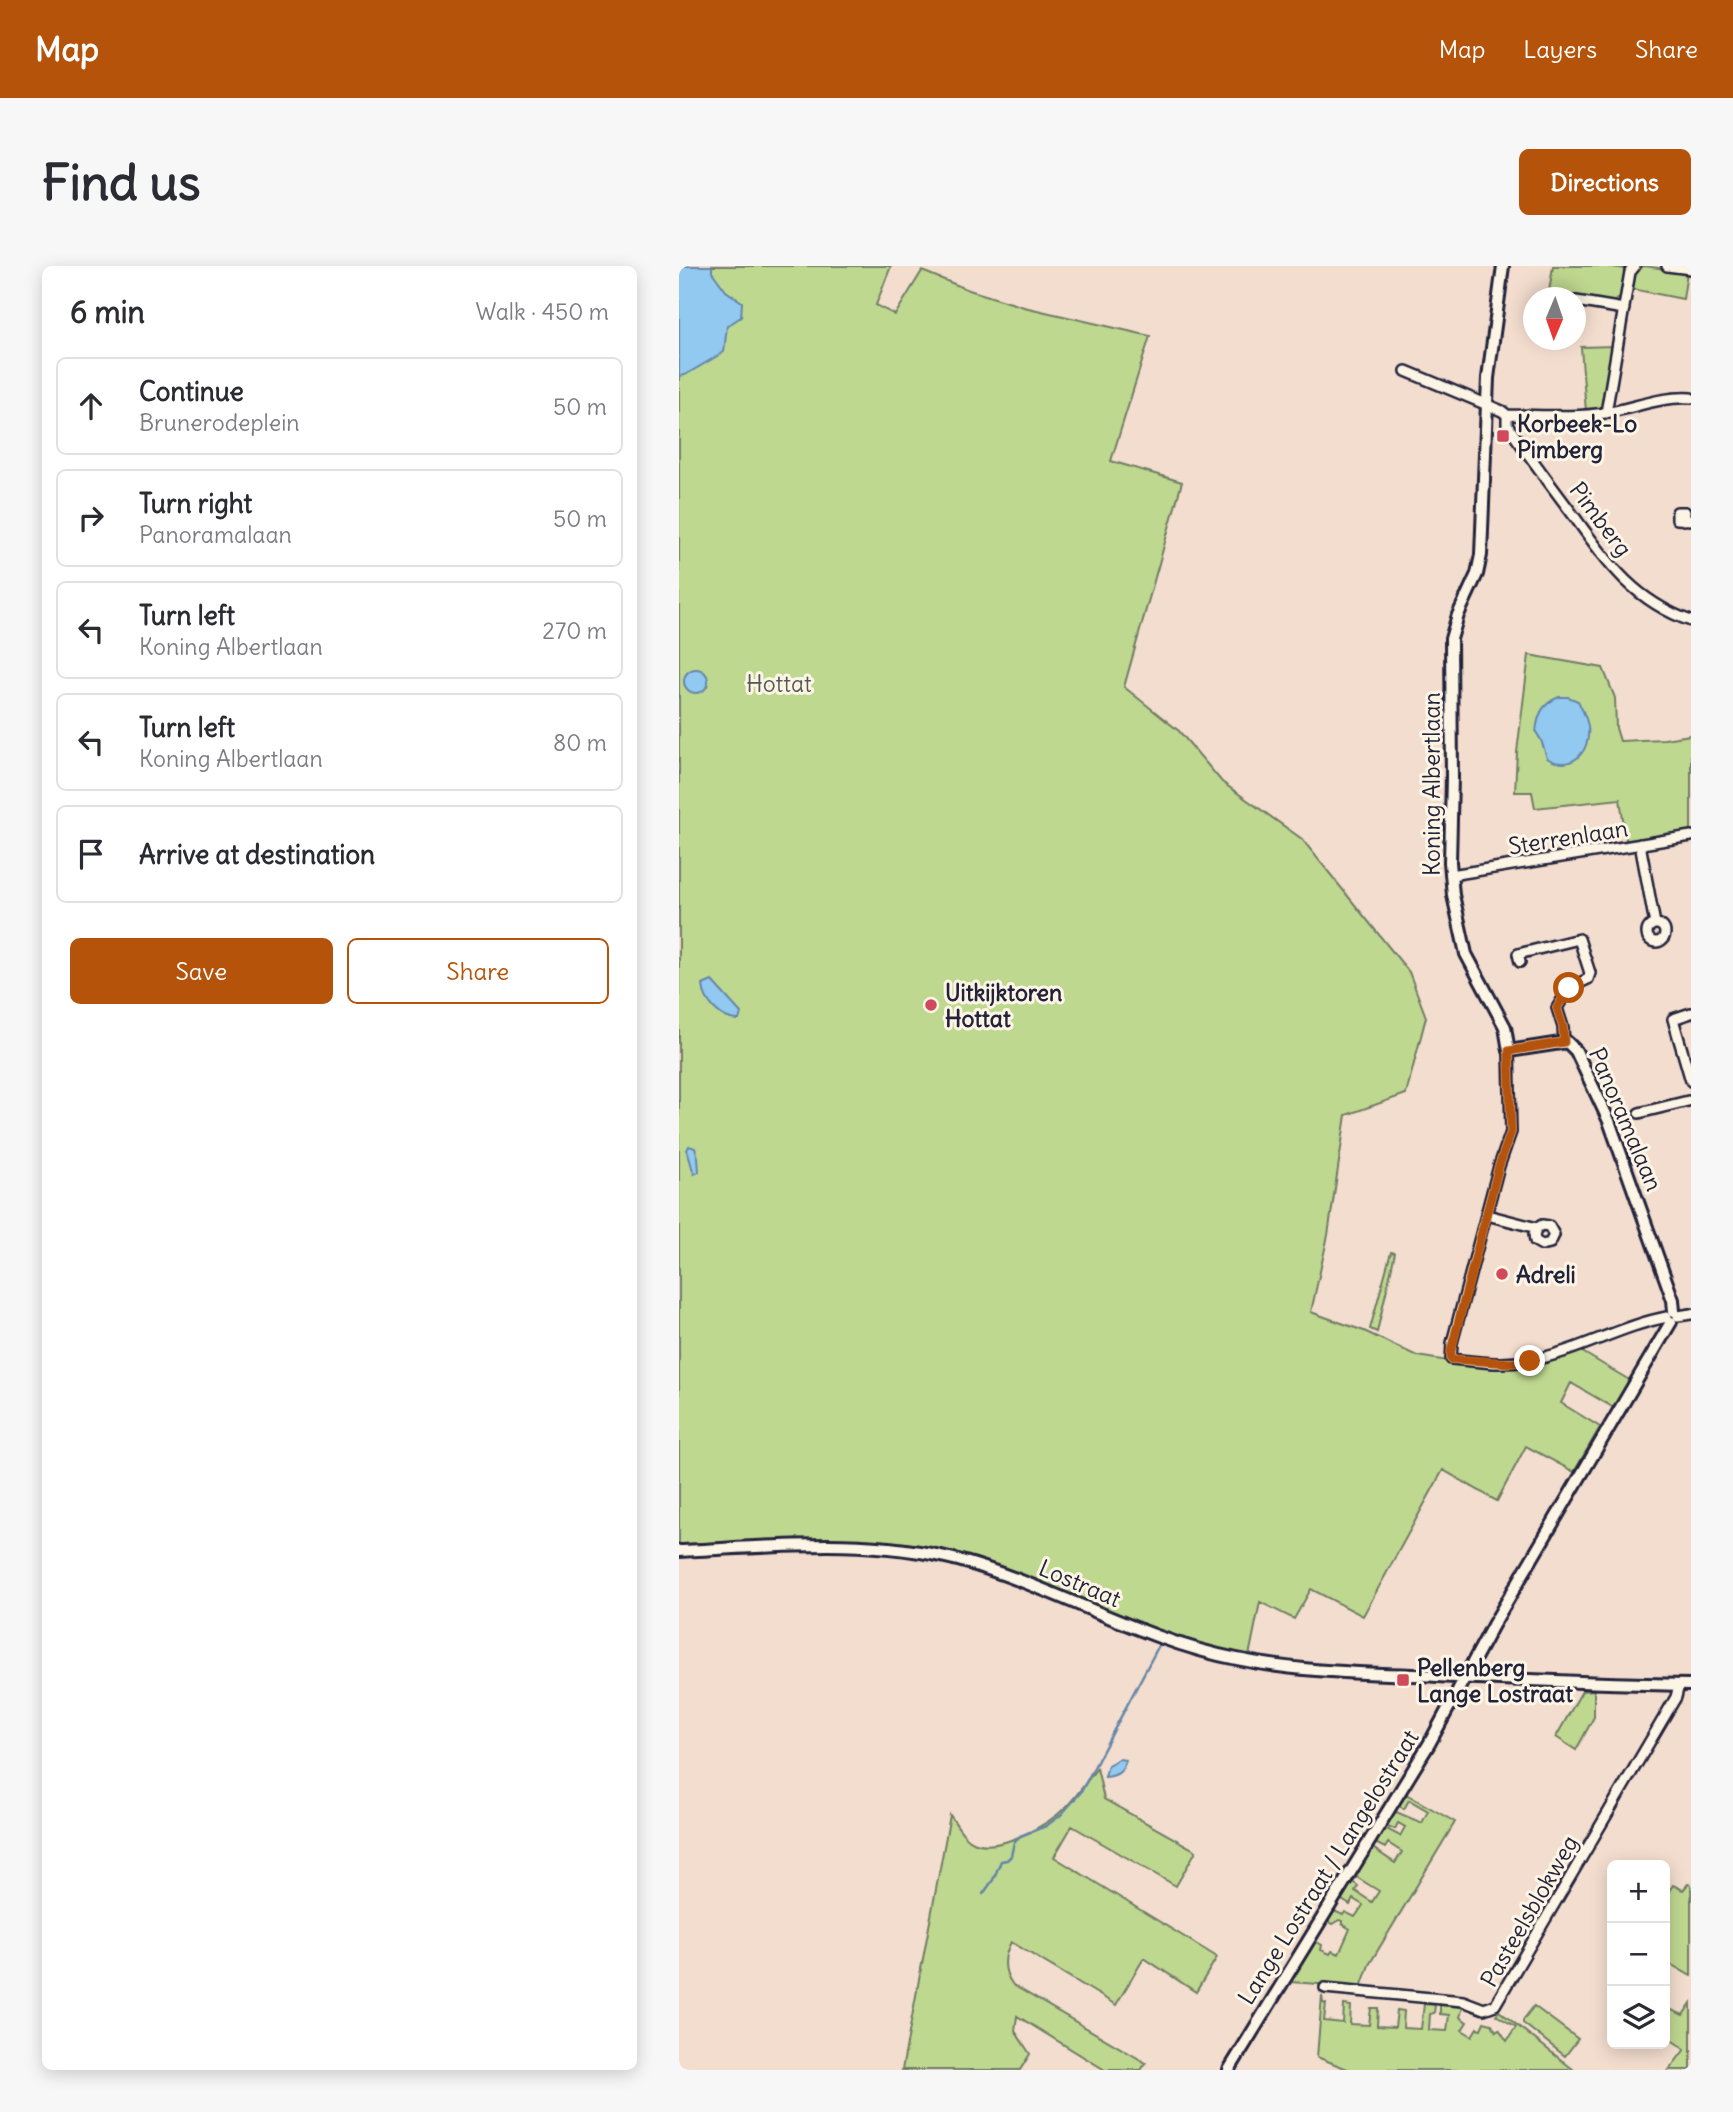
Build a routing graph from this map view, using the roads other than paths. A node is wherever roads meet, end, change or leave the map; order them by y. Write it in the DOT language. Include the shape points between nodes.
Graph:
graph roads {
  1 [pos="1503,266"];
  2 [pos="1635,266"];
  3 [pos="1667,266"];
  4 [pos="1691,269"];
  5 [pos="1586,303"];
  6 [pos="1624,309"];
  7 [pos="1406,371"];
  8 [pos="1691,398"];
  9 [pos="1487,406"];
  10 [pos="1606,413"];
  11 [pos="1507,415"];
  12 [pos="1691,621"];
  13 [pos="1691,836"];
  14 [pos="1640,844"];
  15 [pos="1451,875"];
  16 [pos="1655,924"];
  17 [pos="1520,962"];
  18 [pos="1687,1014"];
  19 [pos="1564,1042"];
  20 [pos="1509,1051"];
  21 [pos="1691,1081"];
  22 [pos="1690,1100"];
  23 [pos="1639,1113"];
  24 [pos="1487,1215"];
  25 [pos="1537,1228"];
  26 [pos="1691,1314"];
  27 [pos="1672,1316"];
  28 [pos="679,1551"];
  29 [pos="1464,1677"];
  30 [pos="1685,1685"];
  31 [pos="1325,1988"];
  32 [pos="1229,2070"];
  1 -- 9 [label="street, Koning Albertlaan"];
  2 -- 6 [label="street"];
  3 -- 4 [label="street"];
  5 -- 6 [label="street"];
  6 -- 10 [label="street"];
  7 -- 9 [label="street"];
  8 -- 10 [label="street" via="1654,400"];
  9 -- 11 [label="street"];
  9 -- 15 [label="street, Koning Albertlaan" via="1479,566 1451,639"];
  10 -- 11 [label="street"];
  11 -- 12 [label="street, Pimberg" via="1507,425 1610,566 1644,597"];
  13 -- 14 [label="street, Sterrenlaan"];
  14 -- 15 [label="street, Sterrenlaan"];
  14 -- 16 [label="street"];
  15 -- 20 [label="street, Koning Albertlaan" via="1465,954 1505,1027"];
  17 -- 19 [label="street" via="1518,954 1579,939 1590,973 1588,979 1569,988 1557,1008"];
  18 -- 21 [label="street" via="1673,1018"];
  19 -- 20 [label="street, Panoramalaan"];
  19 -- 27 [label="street, Panoramalaan" via="1576,1051 1609,1121 1668,1288"];
  20 -- 24 [label="street, Koning Albertlaan" via="1511,1132"];
  22 -- 23 [label="street"];
  24 -- 25 [label="street"];
  24 -- 27 [label="street, Koning Albertlaan" via="1451,1359 1530,1361"];
  26 -- 27 [label="street"];
  27 -- 29 [label="street, Lange Lostraat / Langelostraat"];
  28 -- 29 [label="street, Lostraat" via="856,1545 924,1553 1017,1579 1133,1629 1217,1655 1323,1670"];
  29 -- 30 [label="street, Lostraat"];
  29 -- 32 [label="street, Lange Lostraat / Langelostraat" via="1429,1744"];
  30 -- 31 [label="street, Pasteelsblokweg" via="1495,2005 1484,2009 1462,2001"];
}
